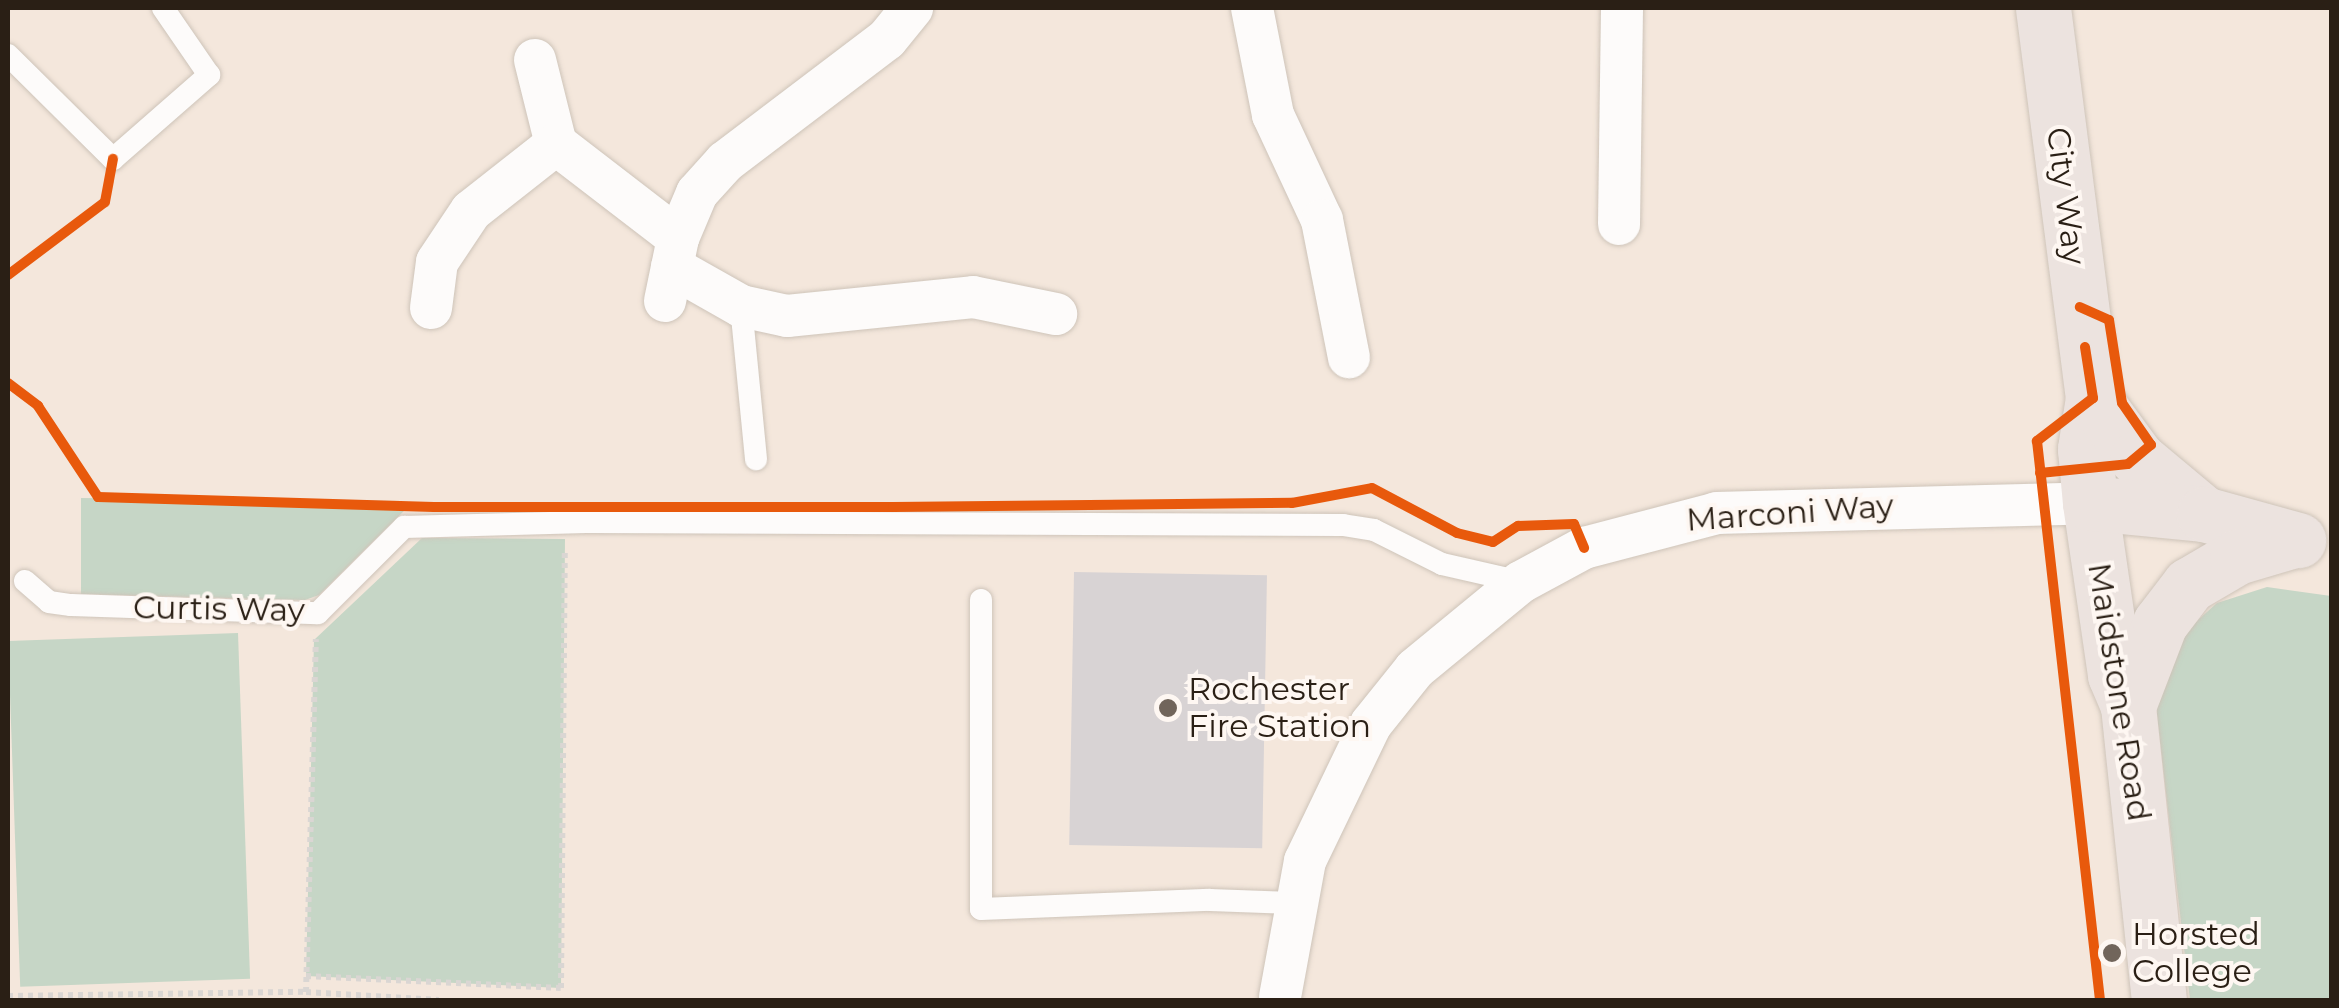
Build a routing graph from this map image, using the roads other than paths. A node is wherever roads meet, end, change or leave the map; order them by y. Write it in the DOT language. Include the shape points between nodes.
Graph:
graph roads {
  1 [pos="163,8"];
  2 [pos="912,8"];
  3 [pos="1252,8"];
  4 [pos="1622,8"];
  5 [pos="2043,8"];
  6 [pos="8,54"];
  7 [pos="534,60"];
  8 [pos="556,144"];
  9 [pos="1619,224"];
  10 [pos="671,268"];
  11 [pos="741,306"];
  12 [pos="431,308"];
  13 [pos="1056,314"];
  14 [pos="1349,357"];
  15 [pos="2092,398"];
  16 [pos="756,459"];
  17 [pos="2090,503"];
  18 [pos="2204,514"];
  19 [pos="2313,542"];
  20 [pos="25,581"];
  21 [pos="1521,582"];
  22 [pos="982,600"];
  23 [pos="2128,706"];
  24 [pos="1292,903"];
  25 [pos="1280,999"];
  26 [pos="2159,1000"];
  1 -- 6 [label="lane" via="209,75 113,159"];
  2 -- 10 [label="street" via="887,39 725,162 697,193"];
  3 -- 14 [label="street" via="1272,116 1322,220"];
  4 -- 9 [label="street"];
  5 -- 15 [label="main road, City Way"];
  7 -- 8 [label="street"];
  8 -- 10 [label="street"];
  8 -- 12 [label="street" via="471,211 436,262"];
  10 -- 11 [label="street"];
  11 -- 13 [label="street" via="787,316 973,296"];
  11 -- 16 [label="lane"];
  15 -- 17 [label="main road, City Way" via="2085,449"];
  15 -- 18 [label="main road" via="2137,458"];
  17 -- 18 [label="main road"];
  17 -- 21 [label="street, Marconi Way" via="1717,513 1584,548"];
  17 -- 23 [label="main road, Maidstone Road" via="2114,676"];
  18 -- 19 [label="main road"];
  19 -- 23 [label="main road" via="2237,557 2189,586 2160,623"];
  20 -- 21 [label="lane, Curtis Way" via="48,602 70,605 318,613 404,527 428,522 1343,524 1374,530 1442,564"];
  21 -- 24 [label="street, Marconi Way" via="1415,669 1371,724 1338,780"];
  22 -- 24 [label="lane" via="981,909"];
  23 -- 26 [label="main road, Maidstone Road"];
  24 -- 25 [label="street, Marconi Way"];
}
